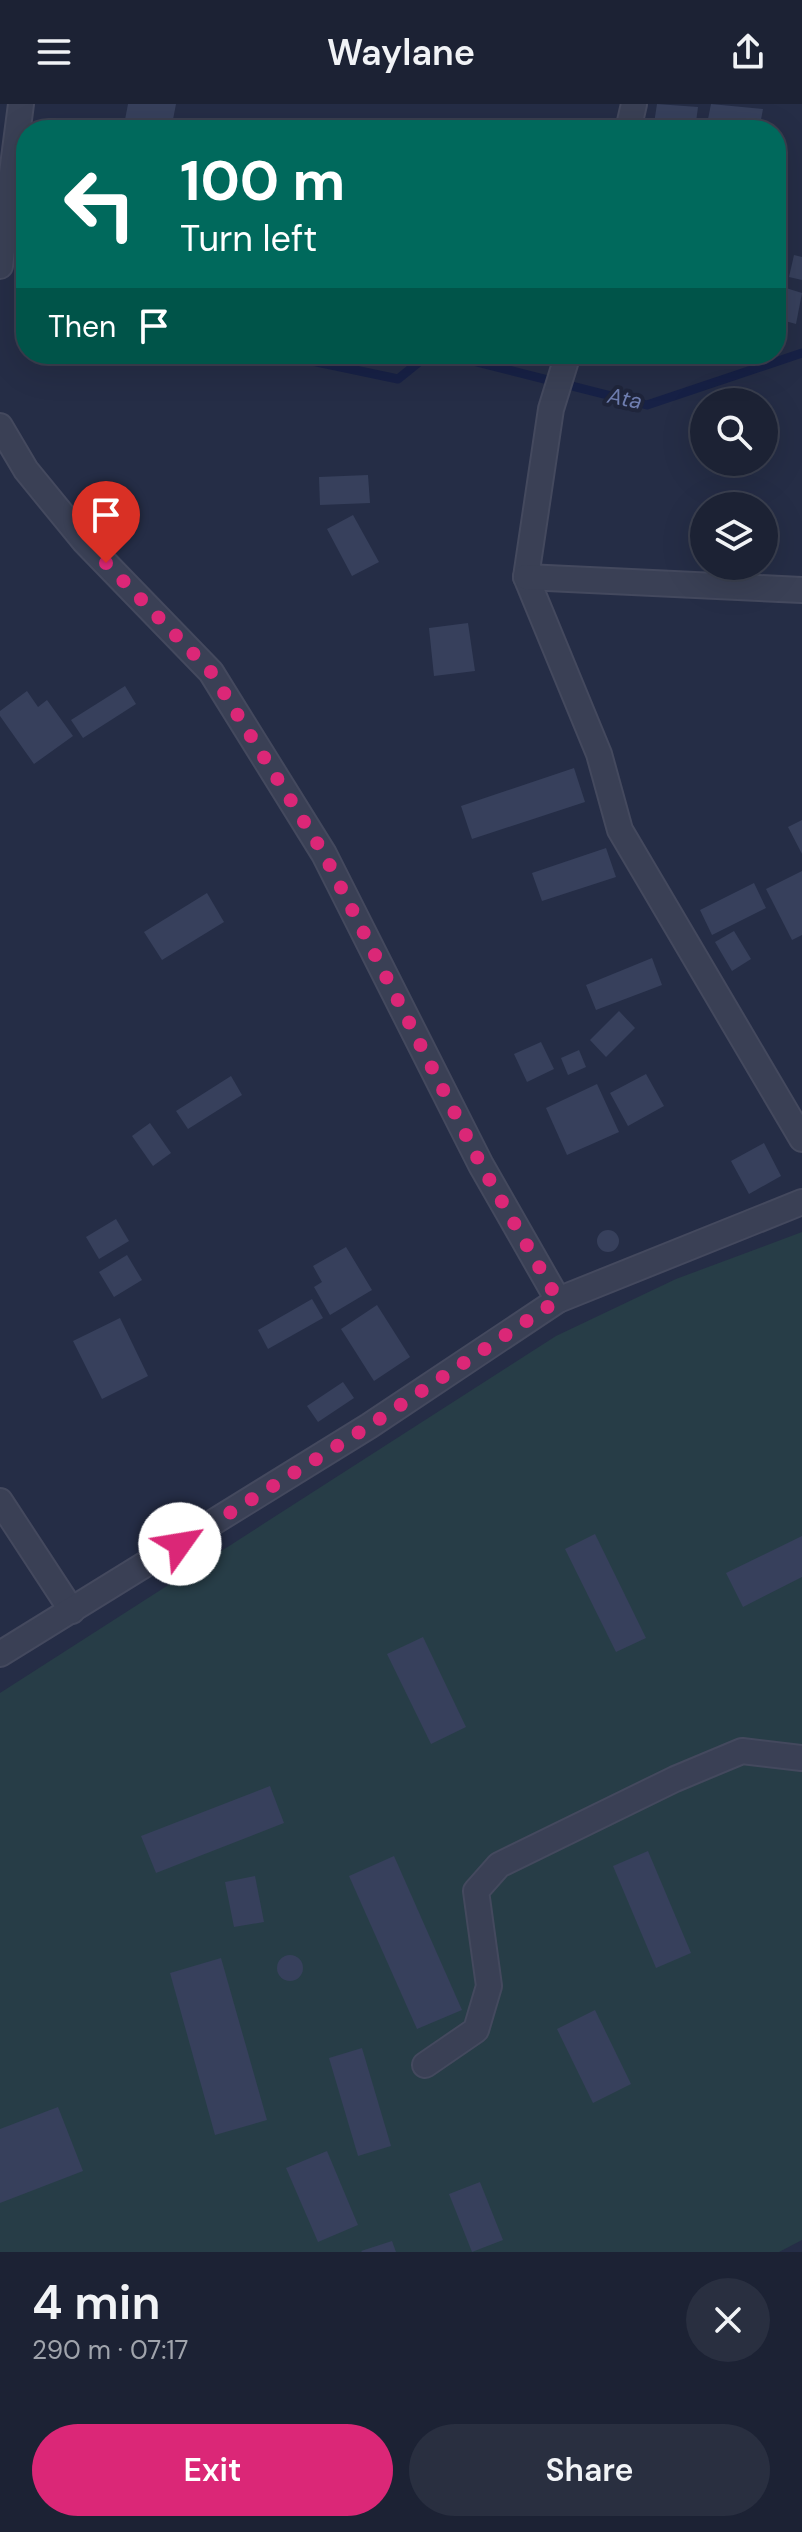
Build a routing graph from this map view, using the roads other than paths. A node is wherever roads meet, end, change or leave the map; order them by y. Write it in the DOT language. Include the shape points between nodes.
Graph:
graph roads {
  1 [pos="16,147"];
  2 [pos="1,263"];
  3 [pos="565,364"];
  4 [pos="0,426"];
  5 [pos="526,577"];
  6 [pos="802,590"];
  7 [pos="802,1139"];
  8 [pos="802,1202"];
  9 [pos="558,1300"];
  10 [pos="0,1501"];
  11 [pos="72,1611"];
  12 [pos="0,1654"];
  13 [pos="802,1758"];
  14 [pos="425,2065"];
  1 -- 2 [label="street"];
  3 -- 5 [label="street" via="551,409"];
  4 -- 9 [label="street" via="26,470 84,541 211,672 324,854 481,1165"];
  5 -- 6 [label="street"];
  5 -- 7 [label="street" via="599,754 620,830"];
  8 -- 9 [label="street"];
  9 -- 11 [label="street" via="369,1426"];
  10 -- 11 [label="street"];
  11 -- 12 [label="street"];
  13 -- 14 [label="street" via="742,1751 499,1865 476,1891 489,1986 476,2030"];
}
